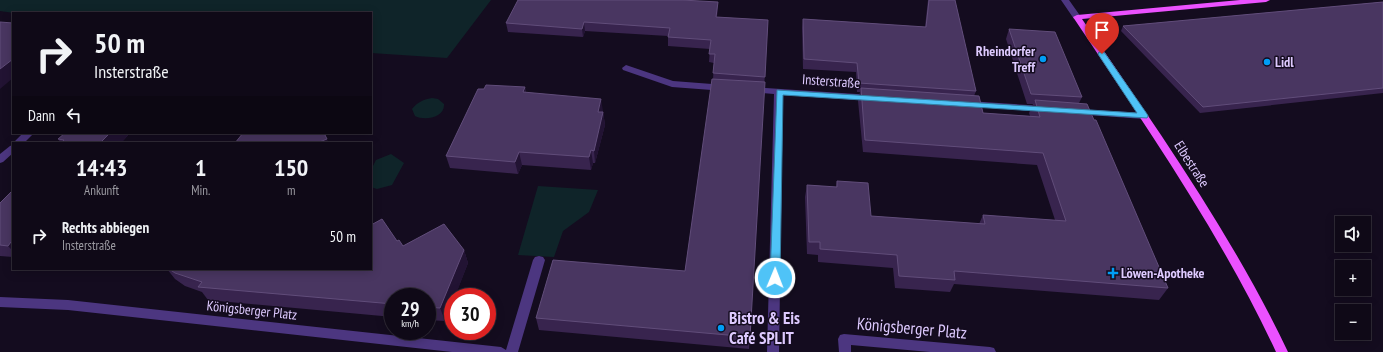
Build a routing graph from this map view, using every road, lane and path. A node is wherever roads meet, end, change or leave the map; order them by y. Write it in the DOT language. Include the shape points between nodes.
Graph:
graph roads {
  1 [pos="1065,0"];
  2 [pos="1266,0"];
  3 [pos="1076,17"];
  4 [pos="626,68"];
  5 [pos="779,92"];
  6 [pos="882,99"];
  7 [pos="962,104"];
  8 [pos="1056,110"];
  9 [pos="1072,111"];
  10 [pos="1144,116"];
  11 [pos="28,134"];
  12 [pos="19,142"];
  13 [pos="12,149"];
  14 [pos="0,160"];
  15 [pos="539,260"];
  16 [pos="0,302"];
  17 [pos="501,352"];
  18 [pos="512,352"];
  19 [pos="773,352"];
  20 [pos="845,352"];
  21 [pos="990,352"];
  22 [pos="1282,352"];
  1 -- 3 [label="street, Elbestraße"];
  2 -- 3 [label="main road"];
  3 -- 10 [label="main road, Elbestraße"];
  4 -- 5 [label="street, Insterstraße" via="672,84"];
  5 -- 6 [label="street, Insterstraße"];
  5 -- 19 [label="street"];
  7 -- 8 [label="street"];
  9 -- 10 [label="street"];
  10 -- 22 [label="main road, Elbestraße" via="1200,203 1259,303"];
  11 -- 12 [label="street"];
  13 -- 14 [label="street"];
  15 -- 18 [label="street"];
  16 -- 17 [label="street, Königsberger Platz" via="68,305"];
  20 -- 21 [label="street, Königsberger Platz" via="844,339"];
}
